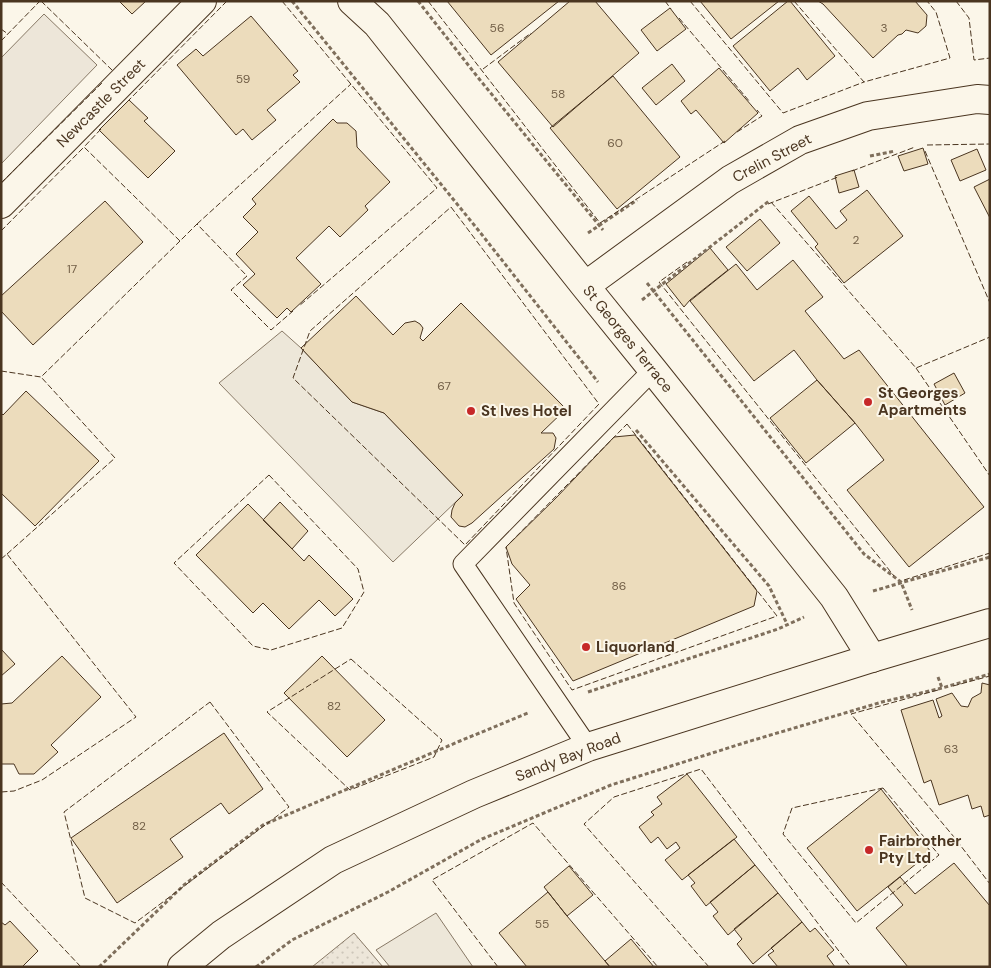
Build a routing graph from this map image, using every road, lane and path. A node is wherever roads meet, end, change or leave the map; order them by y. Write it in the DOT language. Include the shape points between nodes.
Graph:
graph roads {
  1 [pos="202,1"];
  2 [pos="292,1"];
  3 [pos="352,1"];
  4 [pos="418,1"];
  5 [pos="371,12"];
  6 [pos="990,100"];
  7 [pos="902,149"];
  8 [pos="863,158"];
  9 [pos="775,197"];
  10 [pos="1,204"];
  11 [pos="625,257"];
  12 [pos="585,286"];
  13 [pos="653,290"];
  14 [pos="615,323"];
  15 [pos="653,370"];
  16 [pos="616,406"];
  17 [pos="990,557"];
  18 [pos="901,582"];
  19 [pos="837,602"];
  20 [pos="990,623"];
  21 [pos="787,624"];
  22 [pos="926,643"];
  23 [pos="872,658"];
  24 [pos="990,674"];
  25 [pos="556,702"];
  26 [pos="588,748"];
  27 [pos="99,967"];
  28 [pos="182,967"];
  29 [pos="256,967"];
  1 -- 10 [label="street, Newcastle Street"];
  2 -- 16 [label="path"];
  3 -- 5 [label="street, St Georges Terrace"];
  4 -- 11 [label="path"];
  5 -- 12 [label="street, St Georges Terrace"];
  6 -- 11 [label="street, Crelin Street" via="977,99 868,116 800,140 730,180"];
  7 -- 8 [label="path"];
  9 -- 13 [label="path"];
  11 -- 12 [label="street, Crelin Street"];
  11 -- 13 [label="path"];
  12 -- 14 [label="street, St Georges Terrace"];
  13 -- 14 [label="path"];
  13 -- 18 [label="path" via="864,554"];
  14 -- 15 [label="street, St Georges Terrace"];
  15 -- 16 [label="lane"];
  15 -- 19 [label="street, St Georges Terrace"];
  16 -- 21 [label="path" via="769,586"];
  16 -- 25 [label="lane" via="463,564"];
  17 -- 18 [label="path"];
  18 -- 19 [label="path"];
  18 -- 22 [label="path"];
  19 -- 21 [label="path"];
  19 -- 23 [label="street, St Georges Terrace"];
  20 -- 22 [label="street, Sandy Bay Road"];
  21 -- 25 [label="path"];
  22 -- 23 [label="street, Sandy Bay Road"];
  23 -- 26 [label="street, Sandy Bay Road"];
  24 -- 29 [label="path" via="882,702 611,784 482,839 388,892 292,940"];
  25 -- 26 [label="lane"];
  25 -- 27 [label="path" via="263,825 184,885"];
  26 -- 28 [label="street, Sandy Bay Road" via="474,794 333,860 221,934"];
}
